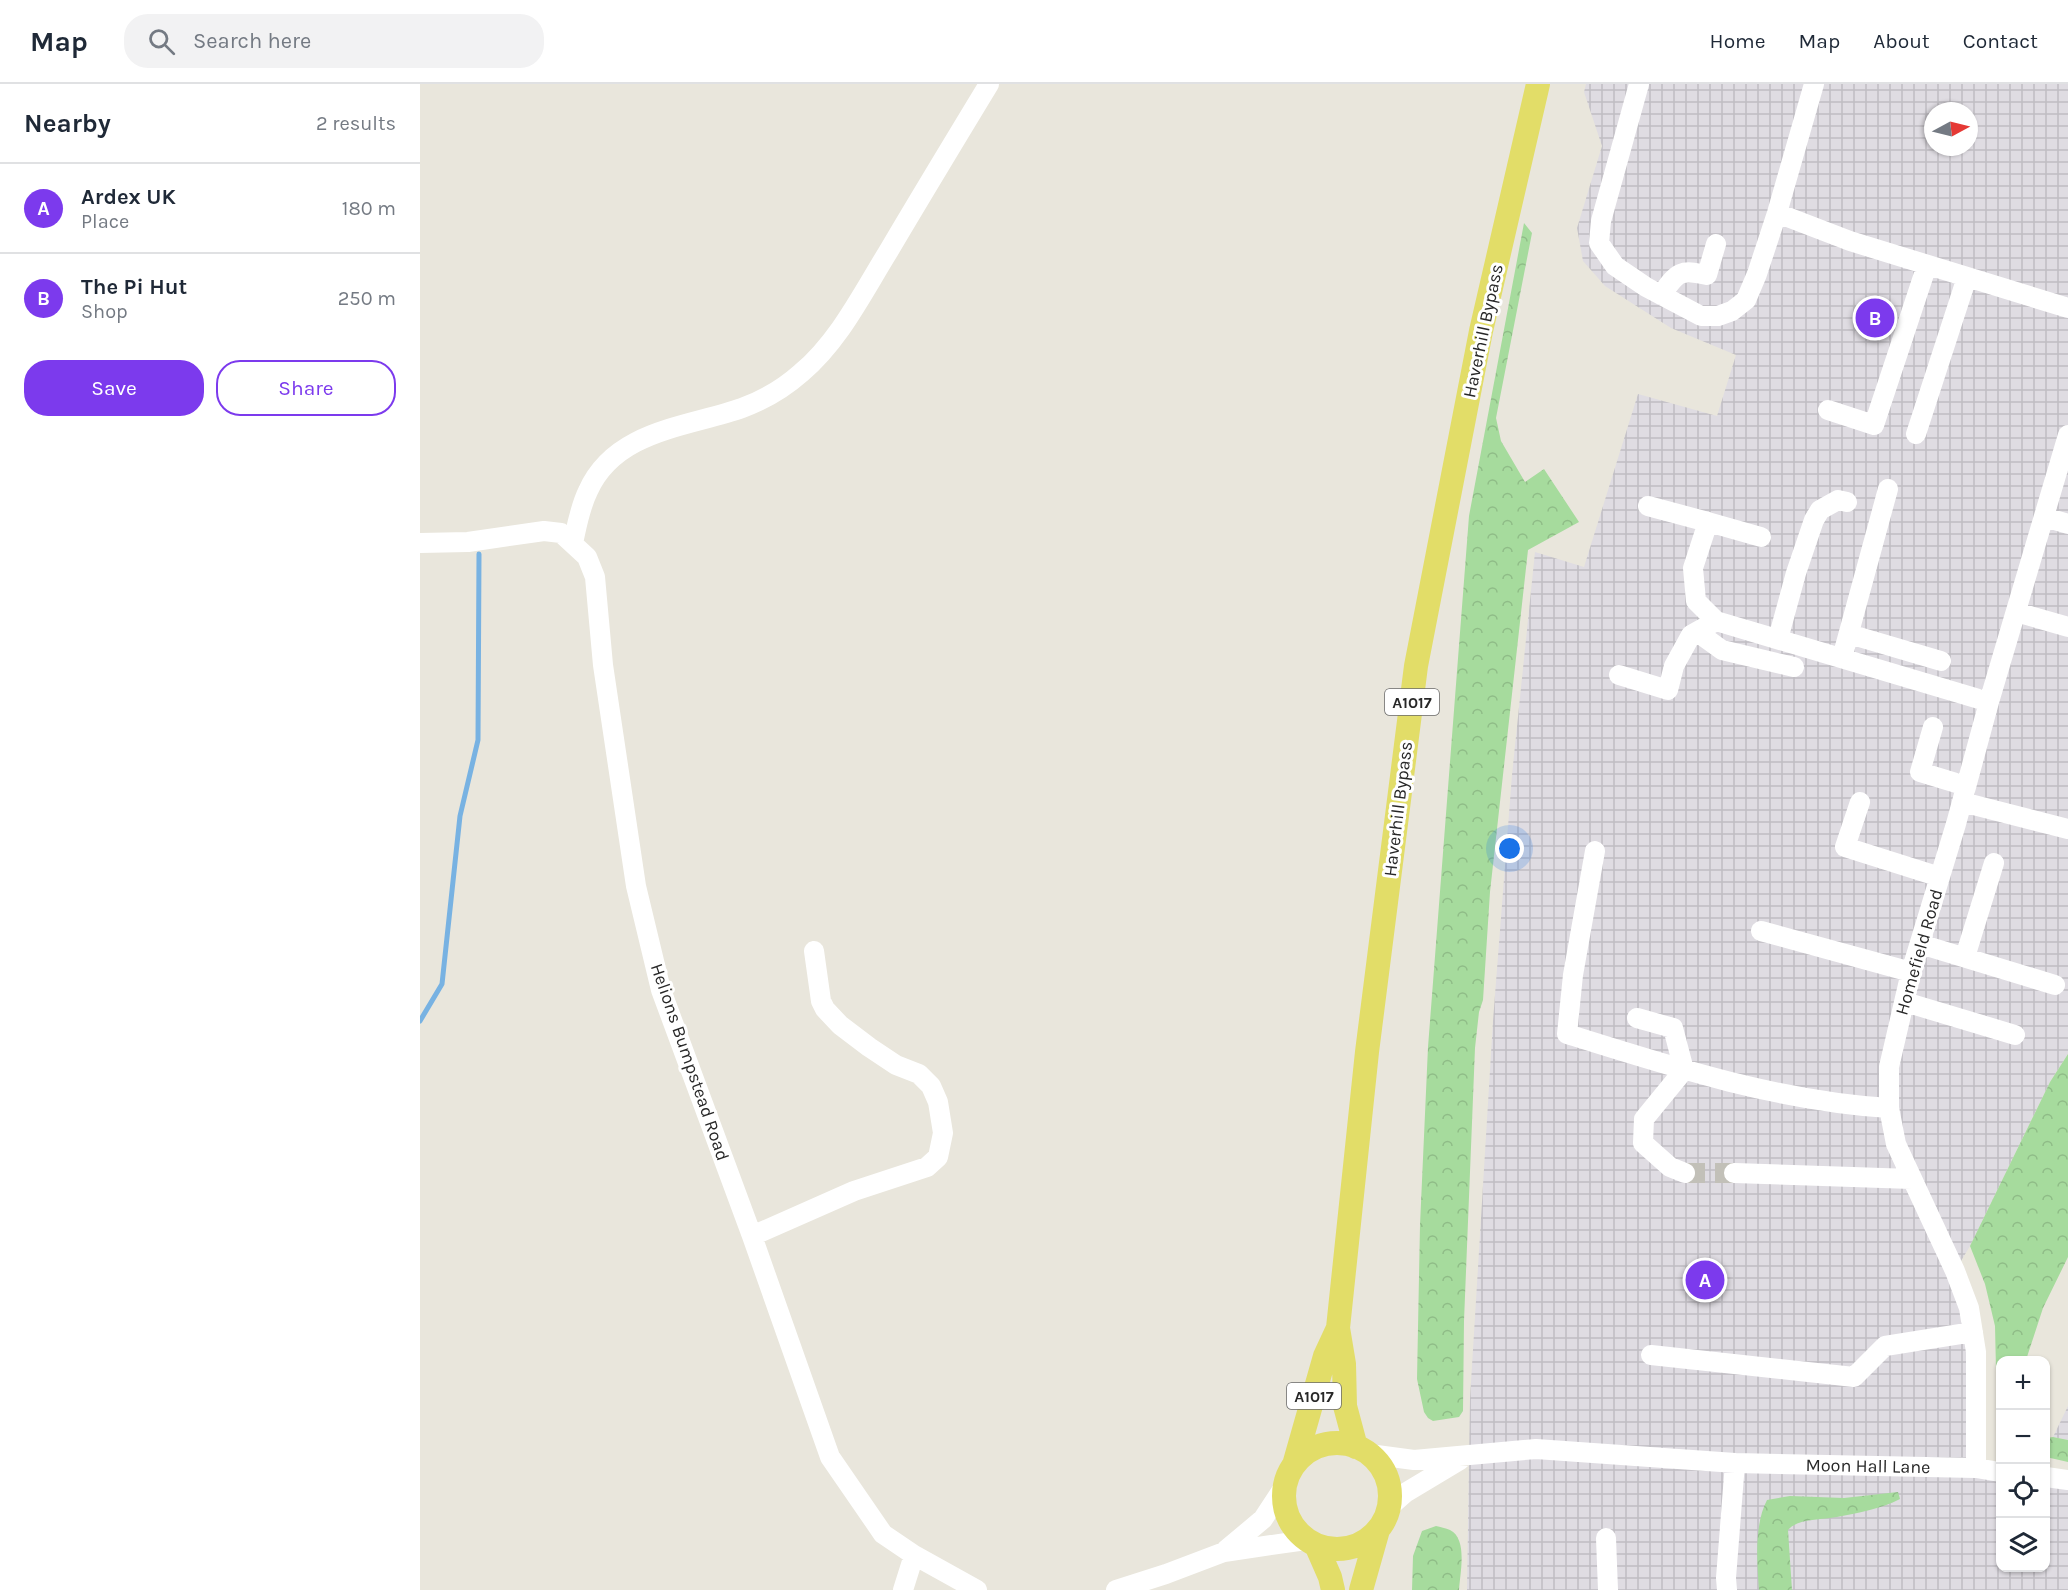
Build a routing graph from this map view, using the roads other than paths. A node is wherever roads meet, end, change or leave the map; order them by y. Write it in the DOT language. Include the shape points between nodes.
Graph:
graph roads {
  1 [pos="989,84"];
  2 [pos="1538,84"];
  3 [pos="1640,84"];
  4 [pos="1814,84"];
  5 [pos="1777,213"];
  6 [pos="1716,244"];
  7 [pos="1927,265"];
  8 [pos="1967,277"];
  9 [pos="1661,295"];
  10 [pos="2068,308"];
  11 [pos="1827,410"];
  12 [pos="1916,434"];
  13 [pos="2068,435"];
  14 [pos="1888,489"];
  15 [pos="1847,502"];
  16 [pos="1648,506"];
  17 [pos="2044,517"];
  18 [pos="1708,522"];
  19 [pos="2068,524"];
  20 [pos="1761,537"];
  21 [pos="420,543"];
  22 [pos="573,543"];
  23 [pos="2016,612"];
  24 [pos="1716,621"];
  25 [pos="2068,627"];
  26 [pos="1697,632"];
  27 [pos="1848,634"];
  28 [pos="1778,639"];
  29 [pos="1842,658"];
  30 [pos="1941,661"];
  31 [pos="1794,667"];
  32 [pos="1619,675"];
  33 [pos="1989,702"];
  34 [pos="1933,727"];
  35 [pos="1964,794"];
  36 [pos="1860,802"];
  37 [pos="2068,829"];
  38 [pos="1595,851"];
  39 [pos="1994,863"];
  40 [pos="1940,877"];
  41 [pos="1761,931"];
  42 [pos="1920,944"];
  43 [pos="814,951"];
  44 [pos="1965,957"];
  45 [pos="1911,972"];
  46 [pos="2055,985"];
  47 [pos="1905,1002"];
  48 [pos="1637,1018"];
  49 [pos="2015,1035"];
  50 [pos="1684,1070"];
  51 [pos="1889,1108"];
  52 [pos="1685,1173"];
  53 [pos="1734,1173"];
  54 [pos="1912,1179"];
  55 [pos="752,1236"];
  56 [pos="1338,1328"];
  57 [pos="1973,1332"];
  58 [pos="1651,1355"];
  59 [pos="1362,1450"];
  60 [pos="1465,1457"];
  61 [pos="1735,1463"];
  62 [pos="1294,1465"];
  63 [pos="1976,1468"];
  64 [pos="1996,1471"];
  65 [pos="2050,1478"];
  66 [pos="2068,1480"];
  67 [pos="1284,1487"];
  68 [pos="1388,1508"];
  69 [pos="1378,1530"];
  70 [pos="1606,1538"];
  71 [pos="1311,1542"];
  72 [pos="1224,1552"];
  73 [pos="914,1555"];
  74 [pos="903,1590"];
  75 [pos="977,1590"];
  76 [pos="1116,1590"];
  77 [pos="1333,1590"];
  78 [pos="1361,1590"];
  79 [pos="1608,1590"];
  80 [pos="1727,1590"];
  1 -- 22 [label="street" via="823,352 781,389 746,407 648,436 623,449 589,488"];
  2 -- 56 [label="main road, Haverhill Bypass / A1017" via="1481,331 1416,666 1366,1052"];
  3 -- 9 [label="street" via="1600,221 1599,243 1615,266"];
  4 -- 5 [label="street"];
  5 -- 7 [label="street"];
  5 -- 9 [label="street" via="1746,300 1732,311 1701,316"];
  6 -- 9 [label="street" via="1707,275 1688,271 1674,276"];
  7 -- 8 [label="street"];
  7 -- 11 [label="street" via="1874,425"];
  8 -- 10 [label="street"];
  8 -- 12 [label="street"];
  13 -- 17 [label="street, Homefield Road"];
  14 -- 27 [label="street"];
  15 -- 28 [label="street" via="1838,500 1828,505 1814,520"];
  16 -- 18 [label="street"];
  17 -- 19 [label="street"];
  17 -- 23 [label="street, Homefield Road"];
  18 -- 20 [label="street"];
  18 -- 24 [label="street" via="1693,568 1696,601"];
  21 -- 22 [label="street, Helions Bumpstead Road" via="468,542 544,531 561,533"];
  22 -- 55 [label="street, Helions Bumpstead Road" via="587,557 595,577 603,665 636,886 661,990"];
  23 -- 25 [label="street"];
  23 -- 33 [label="street, Homefield Road"];
  24 -- 26 [label="street"];
  24 -- 28 [label="street"];
  26 -- 31 [label="street" via="1722,650"];
  26 -- 32 [label="street" via="1691,635 1674,666 1668,690"];
  27 -- 29 [label="street"];
  27 -- 30 [label="street"];
  28 -- 29 [label="street"];
  29 -- 33 [label="street"];
  33 -- 35 [label="street, Homefield Road"];
  34 -- 35 [label="street" via="1920,772"];
  35 -- 37 [label="street"];
  35 -- 40 [label="street, Homefield Road"];
  36 -- 40 [label="street" via="1845,847"];
  38 -- 50 [label="street" via="1567,1034"];
  39 -- 44 [label="street"];
  40 -- 42 [label="street, Homefield Road"];
  41 -- 45 [label="street"];
  42 -- 44 [label="street"];
  42 -- 45 [label="street, Homefield Road"];
  43 -- 55 [label="street" via="825,1009 869,1047 896,1065 919,1074 931,1086 943,1133 938,1156 927,1167 854,1191"];
  44 -- 46 [label="street"];
  45 -- 47 [label="street, Homefield Road"];
  47 -- 49 [label="street"];
  47 -- 51 [label="street, Homefield Road" via="1889,1067"];
  48 -- 50 [label="street" via="1673,1028"];
  50 -- 51 [label="street" via="1789,1096"];
  50 -- 52 [label="street" via="1644,1119 1643,1143 1670,1167"];
  51 -- 54 [label="street, Homefield Road" via="1896,1144"];
  53 -- 54 [label="street"];
  54 -- 57 [label="street, Homefield Road" via="1955,1271"];
  55 -- 73 [label="street, Helions Bumpstead Road" via="830,1457 883,1534"];
  56 -- 59 [label="main road, Haverhill Bypass / A1017" via="1345,1406"];
  56 -- 62 [label="main road, Haverhill Bypass / A1017" via="1325,1356"];
  57 -- 58 [label="street" via="1885,1346 1854,1377"];
  57 -- 63 [label="street, Homefield Road"];
  59 -- 60 [label="street" via="1414,1460"];
  59 -- 62 [label="main road" via="1339,1443 1322,1445 1306,1452"];
  59 -- 68 [label="main road" via="1380,1465 1386,1478"];
  60 -- 61 [label="street" via="1536,1449"];
  60 -- 68 [label="street"];
  61 -- 63 [label="street, Moon Hall Lane"];
  61 -- 80 [label="street"];
  62 -- 67 [label="main road"];
  63 -- 64 [label="street, Moon Hall Lane"];
  65 -- 66 [label="street"];
  67 -- 71 [label="main road" via="1285,1507 1293,1526"];
  67 -- 72 [label="street" via="1263,1519"];
  68 -- 69 [label="main road"];
  69 -- 71 [label="main road" via="1362,1542 1342,1549"];
  69 -- 78 [label="main road"];
  70 -- 79 [label="street"];
  71 -- 72 [label="street"];
  71 -- 77 [label="main road"];
  72 -- 76 [label="street"];
  73 -- 74 [label="street"];
  73 -- 75 [label="street, Helions Bumpstead Road"];
}
